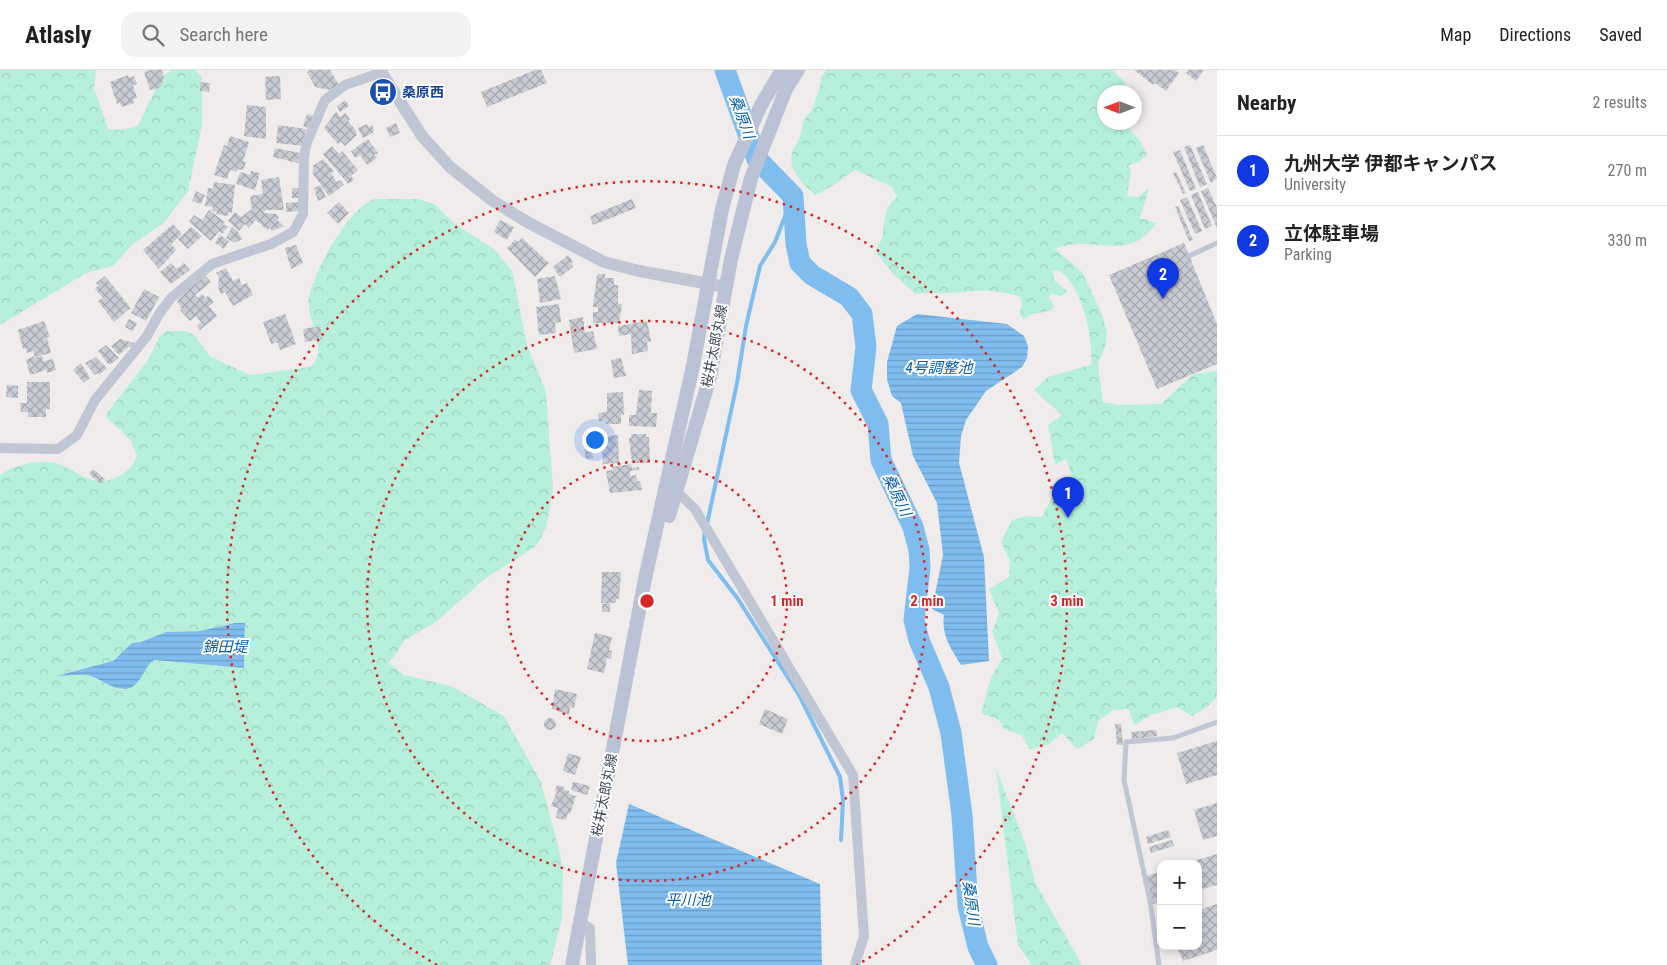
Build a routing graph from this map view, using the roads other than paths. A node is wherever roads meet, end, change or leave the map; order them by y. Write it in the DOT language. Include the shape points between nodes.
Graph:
graph roads {
  1 [pos="782,70"];
  2 [pos="798,70"];
  3 [pos="385,71"];
  4 [pos="1217,243"];
  5 [pos="1189,256"];
  6 [pos="708,284"];
  7 [pos="726,287"];
  8 [pos="0,448"];
  9 [pos="672,486"];
  10 [pos="1217,722"];
  11 [pos="581,923"];
  12 [pos="572,965"];
  13 [pos="591,965"];
  14 [pos="855,965"];
  15 [pos="1159,965"];
  1 -- 6 [label="main road, 桜井太郎丸線" via="761,105 734,165"];
  2 -- 7 [label="main road, 桜井太郎丸線" via="786,89 751,178"];
  3 -- 6 [label="street" via="422,136 450,167 493,201 529,224 604,262"];
  3 -- 8 [label="street" via="346,85 325,100 307,142 303,214 293,232 271,244 212,264 178,292 159,314 148,336 95,400 77,435 58,448"];
  4 -- 5 [label="lane"];
  6 -- 7 [label="street"];
  6 -- 9 [label="main road, 桜井太郎丸線"];
  7 -- 9 [label="main road, 桜井太郎丸線" via="710,378"];
  9 -- 11 [label="main road, 桜井太郎丸線" via="646,574"];
  9 -- 14 [label="street" via="695,508 853,775 864,936"];
  10 -- 15 [label="lane" via="1174,738 1126,742 1124,780 1150,901"];
  11 -- 12 [label="main road, 桜井太郎丸線"];
  11 -- 13 [label="street" via="590,928"];
}
